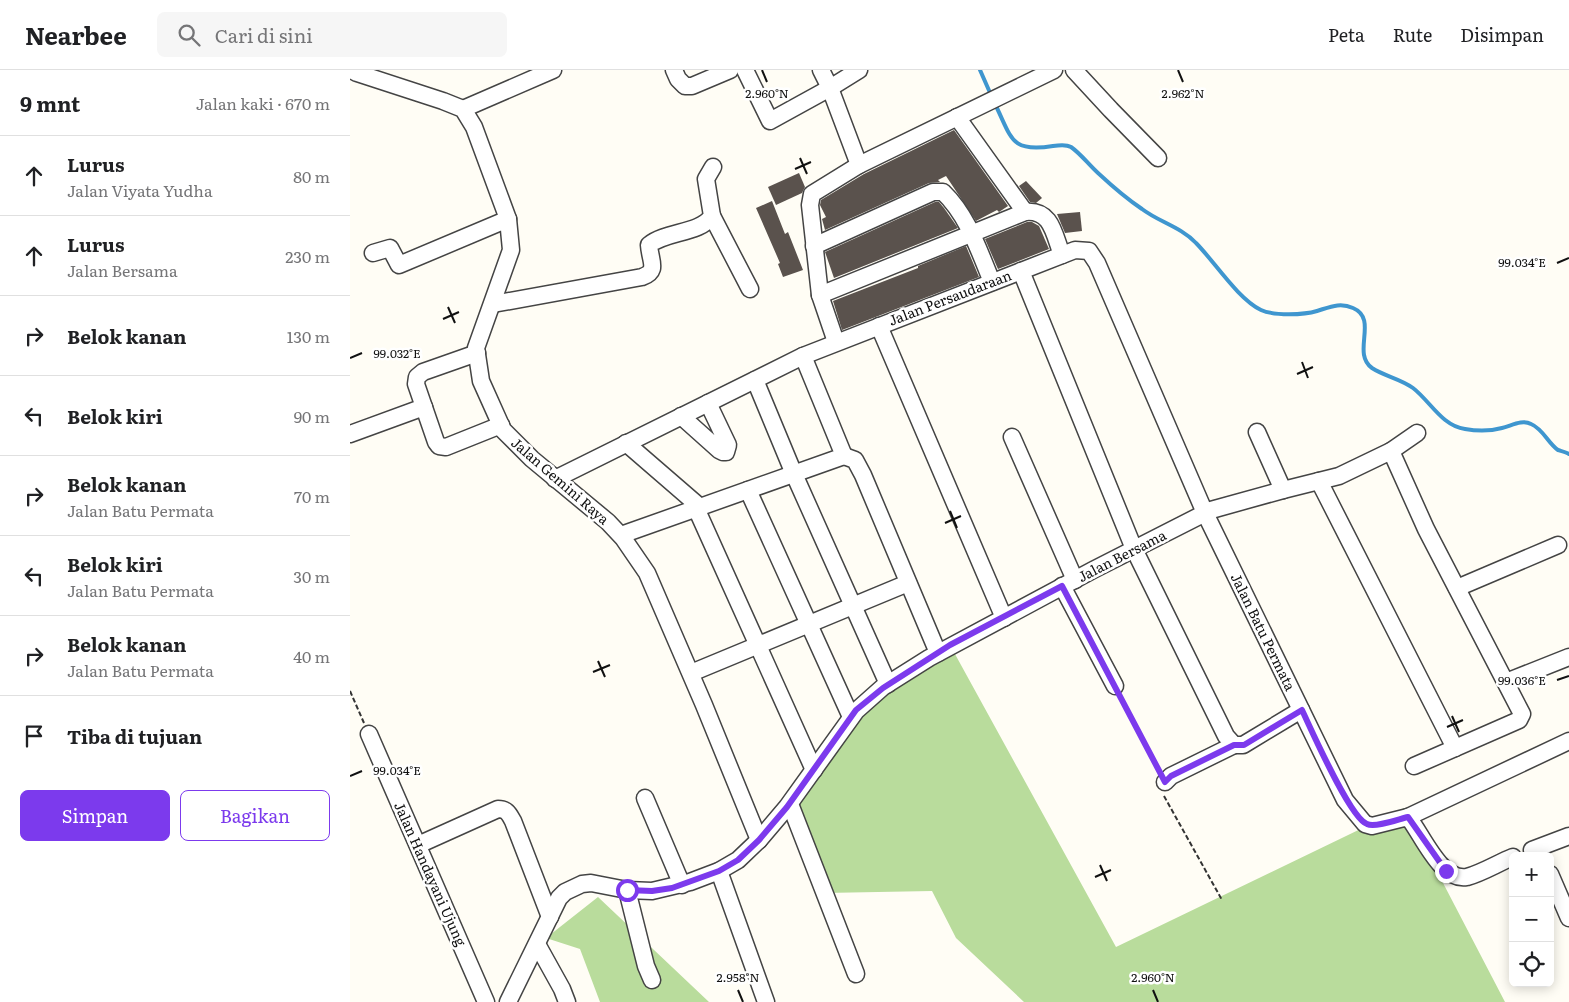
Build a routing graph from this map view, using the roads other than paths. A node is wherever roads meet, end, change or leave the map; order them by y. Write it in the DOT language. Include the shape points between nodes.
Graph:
graph roads {
  1 [pos="352,70"];
  2 [pos="553,70"];
  3 [pos="674,70"];
  4 [pos="730,70"];
  5 [pos="745,70"];
  6 [pos="821,70"];
  7 [pos="858,70"];
  8 [pos="1074,70"];
  9 [pos="1045,72"];
  10 [pos="830,88"];
  11 [pos="463,109"];
  12 [pos="957,117"];
  13 [pos="1158,158"];
  14 [pos="859,165"];
  15 [pos="713,166"];
  16 [pos="1025,212"];
  17 [pos="712,216"];
  18 [pos="508,219"];
  19 [pos="972,233"];
  20 [pos="814,246"];
  21 [pos="373,253"];
  22 [pos="1062,255"];
  23 [pos="1021,271"];
  24 [pos="992,282"];
  25 [pos="750,289"];
  26 [pos="820,294"];
  27 [pos="492,304"];
  28 [pos="878,326"];
  29 [pos="836,342"];
  30 [pos="477,352"];
  31 [pos="804,356"];
  32 [pos="755,380"];
  33 [pos="708,403"];
  34 [pos="424,407"];
  35 [pos="681,416"];
  36 [pos="501,426"];
  37 [pos="1257,432"];
  38 [pos="1417,433"];
  39 [pos="350,434"];
  40 [pos="1012,437"];
  41 [pos="626,444"];
  42 [pos="1391,451"];
  43 [pos="844,456"];
  44 [pos="794,474"];
  45 [pos="555,479"];
  46 [pos="1319,481"];
  47 [pos="748,490"];
  48 [pos="1283,490"];
  49 [pos="698,508"];
  50 [pos="1205,513"];
  51 [pos="621,535"];
  52 [pos="1558,545"];
  53 [pos="1134,549"];
  54 [pos="908,583"];
  55 [pos="1068,583"];
  56 [pos="1457,588"];
  57 [pos="853,606"];
  58 [pos="1004,618"];
  59 [pos="809,624"];
  60 [pos="757,645"];
  61 [pos="938,653"];
  62 [pos="1569,657"];
  63 [pos="691,673"];
  64 [pos="1506,682"];
  65 [pos="888,684"];
  66 [pos="1115,686"];
  67 [pos="1302,710"];
  68 [pos="852,717"];
  69 [pos="369,734"];
  70 [pos="1569,741"];
  71 [pos="1234,745"];
  72 [pos="1455,748"];
  73 [pos="1414,766"];
  74 [pos="814,770"];
  75 [pos="1165,782"];
  76 [pos="645,798"];
  77 [pos="790,804"];
  78 [pos="1408,817"];
  79 [pos="1569,836"];
  80 [pos="759,840"];
  81 [pos="418,845"];
  82 [pos="1538,852"];
  83 [pos="1509,858"];
  84 [pos="719,871"];
  85 [pos="1554,883"];
  86 [pos="682,885"];
  87 [pos="627,890"];
  88 [pos="550,917"];
  89 [pos="1569,918"];
  90 [pos="537,944"];
  91 [pos="856,974"];
  92 [pos="652,980"];
  93 [pos="511,1000"];
  94 [pos="486,1002"];
  95 [pos="567,1002"];
  96 [pos="766,1002"];
  1 -- 11 [label="street"];
  2 -- 11 [label="street"];
  3 -- 4 [label="street" via="685,86"];
  5 -- 10 [label="street" via="770,121"];
  6 -- 10 [label="street"];
  7 -- 10 [label="street"];
  8 -- 13 [label="street"];
  9 -- 12 [label="street"];
  10 -- 14 [label="street"];
  11 -- 18 [label="street, Jalan Gemini Raya" via="474,127"];
  12 -- 14 [label="street"];
  12 -- 16 [label="street"];
  14 -- 20 [label="street" via="812,194"];
  15 -- 17 [label="street" via="706,179"];
  16 -- 19 [label="street"];
  16 -- 22 [label="street" via="1035,211 1050,222"];
  17 -- 25 [label="street"];
  17 -- 27 [label="street" via="700,226 650,245 652,269 642,277"];
  18 -- 21 [label="street" via="399,264 390,248"];
  18 -- 27 [label="street, Jalan Gemini Raya" via="511,250"];
  19 -- 20 [label="street" via="952,200 943,192 933,192"];
  19 -- 24 [label="street"];
  19 -- 26 [label="street"];
  20 -- 26 [label="street"];
  22 -- 23 [label="street, Jalan Persaudaraan"];
  22 -- 50 [label="street, Jalan Persaudaraan" via="1075,250 1089,252 1097,263"];
  23 -- 24 [label="street, Jalan Persaudaraan"];
  23 -- 53 [label="street"];
  24 -- 28 [label="street, Jalan Persaudaraan"];
  26 -- 29 [label="street"];
  27 -- 30 [label="street, Jalan Gemini Raya"];
  28 -- 29 [label="street, Jalan Persaudaraan"];
  28 -- 58 [label="street"];
  29 -- 31 [label="street, Jalan Persaudaraan"];
  30 -- 34 [label="street" via="419,374 415,380"];
  30 -- 36 [label="street, Jalan Gemini Raya" via="481,381"];
  31 -- 32 [label="street, Jalan Persaudaraan"];
  31 -- 43 [label="street"];
  32 -- 33 [label="street, Jalan Persaudaraan"];
  32 -- 44 [label="street"];
  33 -- 35 [label="street, Jalan Persaudaraan"];
  33 -- 35 [label="street" via="728,445 725,452"];
  34 -- 36 [label="street" via="436,442 442,447"];
  34 -- 39 [label="street"];
  35 -- 41 [label="street, Jalan Persaudaraan"];
  36 -- 45 [label="street, Jalan Gemini Raya"];
  37 -- 48 [label="street"];
  38 -- 42 [label="street, Jalan Bersama"];
  40 -- 55 [label="street"];
  41 -- 45 [label="street, Jalan Persaudaraan"];
  41 -- 49 [label="street"];
  42 -- 46 [label="street, Jalan Bersama" via="1339,476"];
  42 -- 56 [label="street"];
  43 -- 44 [label="street"];
  43 -- 54 [label="street" via="857,462"];
  44 -- 47 [label="street"];
  44 -- 57 [label="street"];
  45 -- 51 [label="street, Jalan Gemini Raya"];
  46 -- 48 [label="street, Jalan Bersama"];
  46 -- 72 [label="street"];
  47 -- 49 [label="street"];
  47 -- 59 [label="street"];
  48 -- 50 [label="street, Jalan Bersama"];
  49 -- 51 [label="street"];
  49 -- 60 [label="street"];
  50 -- 53 [label="street, Jalan Bersama"];
  50 -- 67 [label="street, Jalan Batu Permata"];
  51 -- 63 [label="street, Jalan Gemini Raya" via="647,573"];
  52 -- 56 [label="street"];
  53 -- 55 [label="street, Jalan Bersama"];
  53 -- 71 [label="street" via="1226,736"];
  54 -- 57 [label="street"];
  54 -- 61 [label="street"];
  55 -- 58 [label="street, Jalan Bersama"];
  55 -- 66 [label="street"];
  56 -- 64 [label="street"];
  57 -- 59 [label="street"];
  57 -- 65 [label="street"];
  58 -- 61 [label="street, Jalan Bersama"];
  59 -- 60 [label="street"];
  59 -- 68 [label="street"];
  60 -- 63 [label="street"];
  60 -- 74 [label="street"];
  61 -- 65 [label="street, Jalan Bersama"];
  62 -- 64 [label="street"];
  63 -- 80 [label="street, Jalan Gemini Raya"];
  64 -- 72 [label="street" via="1522,717"];
  65 -- 68 [label="street, Jalan Bersama"];
  67 -- 71 [label="street" via="1244,745"];
  67 -- 78 [label="street, Jalan Batu Permata" via="1345,800 1360,819 1372,826"];
  68 -- 74 [label="street, Jalan Bersama"];
  69 -- 81 [label="street, Jalan Handayani Ujung"];
  70 -- 78 [label="street, Jalan Batu Permata"];
  71 -- 75 [label="street"];
  72 -- 73 [label="street"];
  74 -- 77 [label="street, Jalan Bersama"];
  76 -- 86 [label="street"];
  77 -- 80 [label="street, Jalan Bersama"];
  77 -- 91 [label="street"];
  78 -- 83 [label="street" via="1438,862 1458,878"];
  79 -- 82 [label="street"];
  80 -- 84 [label="street, Jalan Bersama" via="738,860"];
  81 -- 88 [label="street" via="504,809 513,821"];
  81 -- 94 [label="street, Jalan Handayani Ujung"];
  84 -- 86 [label="street, Jalan Bersama"];
  84 -- 96 [label="street"];
  85 -- 89 [label="street"];
  86 -- 87 [label="street, Jalan Bersama" via="652,891"];
  87 -- 88 [label="street, Jalan Bersama" via="582,884 559,898"];
  87 -- 92 [label="street"];
  88 -- 90 [label="street, Jalan Bersama"];
  90 -- 93 [label="street, Jalan Bersama"];
  90 -- 95 [label="street"];
}
